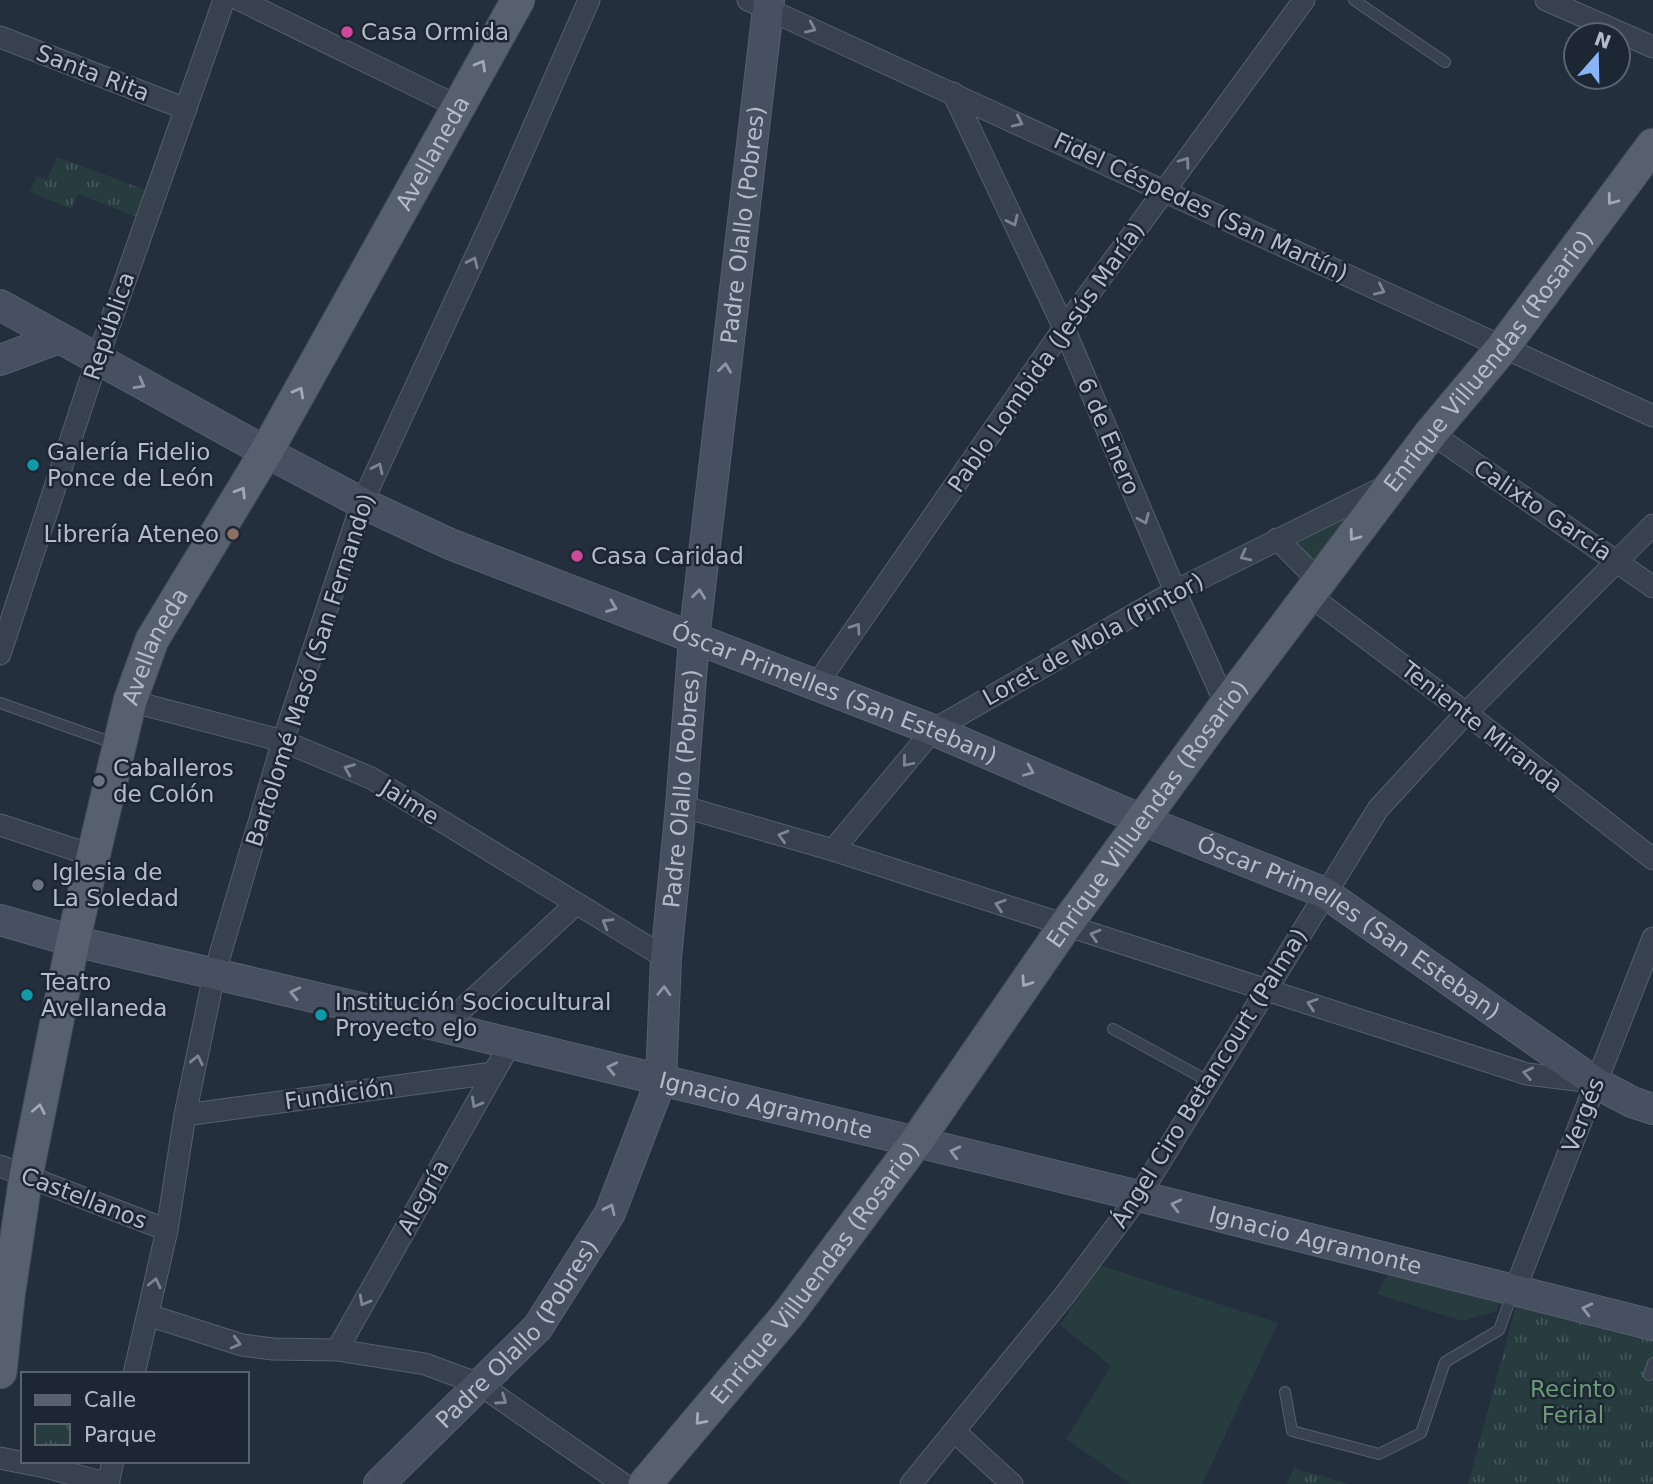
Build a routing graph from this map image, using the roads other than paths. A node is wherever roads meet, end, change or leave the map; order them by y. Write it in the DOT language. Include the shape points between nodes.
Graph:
graph roads {
  1 [pos="224,0"];
  2 [pos="240,0"];
  3 [pos="518,0"];
  4 [pos="589,0"];
  5 [pos="1304,0"];
  6 [pos="1354,0"];
  7 [pos="1546,0"];
  8 [pos="762,3"];
  9 [pos="0,37"];
  10 [pos="1653,47"];
  11 [pos="1445,62"];
  12 [pos="953,93"];
  13 [pos="457,106"];
  14 [pos="186,109"];
  15 [pos="1653,145"];
  16 [pos="1164,190"];
  17 [pos="0,305"];
  18 [pos="1064,328"];
  19 [pos="59,338"];
  20 [pos="1503,347"];
  21 [pos="0,360"];
  22 [pos="97,360"];
  23 [pos="1653,416"];
  24 [pos="1431,433"];
  25 [pos="266,452"];
  26 [pos="1395,482"];
  27 [pos="362,503"];
  28 [pos="1653,525"];
  29 [pos="1277,540"];
  30 [pos="1619,562"];
  31 [pos="1653,587"];
  32 [pos="1315,589"];
  33 [pos="1175,591"];
  34 [pos="694,639"];
  35 [pos="0,653"];
  36 [pos="817,684"];
  37 [pos="130,701"];
  38 [pos="0,703"];
  39 [pos="1226,705"];
  40 [pos="1466,713"];
  41 [pos="933,730"];
  42 [pos="283,741"];
  43 [pos="120,746"];
  44 [pos="681,806"];
  45 [pos="1142,820"];
  46 [pos="0,825"];
  47 [pos="833,850"];
  48 [pos="94,856"];
  49 [pos="1653,859"];
  50 [pos="1325,893"];
  51 [pos="576,904"];
  52 [pos="0,920"];
  53 [pos="1065,926"];
  54 [pos="1653,938"];
  55 [pos="73,941"];
  56 [pos="666,958"];
  57 [pos="214,975"];
  58 [pos="1268,989"];
  59 [pos="443,1027"];
  60 [pos="1113,1029"];
  61 [pos="510,1044"];
  62 [pos="493,1073"];
  63 [pos="660,1080"];
  64 [pos="1210,1082"];
  65 [pos="1596,1083"];
  66 [pos="1653,1109"];
  67 [pos="185,1115"];
  68 [pos="916,1142"];
  69 [pos="13,1171"];
  70 [pos="1139,1196"];
  71 [pos="167,1230"];
  72 [pos="1514,1292"];
  73 [pos="148,1315"];
  74 [pos="1653,1325"];
  75 [pos="337,1350"];
  76 [pos="1653,1363"];
  77 [pos="0,1372"];
  78 [pos="134,1372"];
  79 [pos="1649,1375"];
  80 [pos="479,1384"];
  81 [pos="1285,1392"];
  82 [pos="954,1431"];
  83 [pos="0,1458"];
  84 [pos="21,1462"];
  85 [pos="25,1463"];
  86 [pos="113,1463"];
  87 [pos="108,1484"];
  88 [pos="379,1484"];
  89 [pos="623,1484"];
  90 [pos="645,1484"];
  91 [pos="911,1484"];
  92 [pos="1012,1484"];
  1 -- 14 [label="street, República"];
  2 -- 13 [label="street"];
  13 -- 3 [label="main road, Avellaneda, one-way"];
  27 -- 4 [label="street, Bartolomé Masó (San Fernando), one-way"];
  16 -- 5 [label="street, Pablo Lombida (Jesús María), one-way"];
  6 -- 11 [label="lane"];
  7 -- 10 [label="street"];
  8 -- 12 [label="street, Fidel Céspedes (San Martín), one-way"];
  34 -- 8 [label="main road, Padre Olallo (Pobres), one-way"];
  9 -- 14 [label="street, Santa Rita"];
  12 -- 16 [label="street, Fidel Céspedes (San Martín), one-way"];
  12 -- 18 [label="street, 6 de Enero, one-way"];
  25 -- 13 [label="main road, Avellaneda, one-way"];
  14 -- 22 [label="street, República"];
  15 -- 20 [label="main road, Enrique Villuendas (Rosario), one-way"];
  16 -- 18 [label="street, Pablo Lombida (Jesús María)"];
  16 -- 20 [label="street, Fidel Céspedes (San Martín), one-way"];
  17 -- 19 [label="main road, Óscar Primelles (San Esteban)"];
  18 -- 33 [label="street, 6 de Enero, one-way"];
  36 -- 18 [label="street, Pablo Lombida (Jesús María), one-way"];
  19 -- 21 [label="main road"];
  19 -- 22 [label="main road, Óscar Primelles (San Esteban)"];
  20 -- 23 [label="street, Fidel Céspedes (San Martín)"];
  20 -- 24 [label="main road, Enrique Villuendas (Rosario)"];
  22 -- 25 [label="main road, Óscar Primelles (San Esteban), one-way"];
  22 -- 35 [label="street, República"];
  24 -- 26 [label="main road, Enrique Villuendas (Rosario)"];
  24 -- 30 [label="street, Calixto García"];
  25 -- 27 [label="main road, Óscar Primelles (San Esteban)"];
  37 -- 25 [label="main road, Avellaneda, one-way" via="165,614"];
  26 -- 29 [label="street, Loret de Mola (Pintor)"];
  26 -- 32 [label="main road, Enrique Villuendas (Rosario), one-way"];
  27 -- 34 [label="main road, Óscar Primelles (San Esteban), one-way" via="450,544"];
  27 -- 42 [label="street, Bartolomé Masó (San Fernando)"];
  28 -- 30 [label="street, Ángel Ciro Betancourt (Palma)"];
  29 -- 32 [label="street, Teniente Miranda"];
  29 -- 33 [label="street, Loret de Mola (Pintor), one-way"];
  30 -- 31 [label="street, Calixto García"];
  30 -- 40 [label="street, Ángel Ciro Betancourt (Palma)"];
  32 -- 39 [label="main road, Enrique Villuendas (Rosario)"];
  32 -- 40 [label="street, Teniente Miranda"];
  33 -- 39 [label="street, 6 de Enero"];
  33 -- 41 [label="street, Loret de Mola (Pintor)"];
  34 -- 36 [label="main road, Óscar Primelles (San Esteban)"];
  34 -- 44 [label="main road, Padre Olallo (Pobres)"];
  36 -- 41 [label="main road, Óscar Primelles (San Esteban)"];
  37 -- 42 [label="street, Jaime"];
  37 -- 43 [label="main road, Avellaneda"];
  38 -- 43 [label="lane"];
  39 -- 45 [label="main road, Enrique Villuendas (Rosario)"];
  40 -- 49 [label="street, Teniente Miranda"];
  40 -- 50 [label="street, Ángel Ciro Betancourt (Palma)" via="1378,808"];
  41 -- 45 [label="main road, Óscar Primelles (San Esteban), one-way"];
  41 -- 47 [label="street, Loret de Mola (Pintor), one-way"];
  51 -- 42 [label="street, Jaime, one-way" via="371,778"];
  42 -- 57 [label="street, Bartolomé Masó (San Fernando)"];
  43 -- 48 [label="main road, Avellaneda"];
  47 -- 44 [label="street, one-way"];
  44 -- 56 [label="main road, Padre Olallo (Pobres)"];
  45 -- 50 [label="main road, Óscar Primelles (San Esteban)"];
  45 -- 53 [label="main road, Enrique Villuendas (Rosario)"];
  46 -- 48 [label="street"];
  53 -- 47 [label="street, one-way"];
  48 -- 55 [label="main road, Avellaneda"];
  50 -- 58 [label="street, Ángel Ciro Betancourt (Palma)"];
  50 -- 65 [label="main road, Óscar Primelles (San Esteban)"];
  56 -- 51 [label="street, Jaime, one-way"];
  51 -- 59 [label="street"];
  52 -- 55 [label="main road, Ignacio Agramonte"];
  58 -- 53 [label="street, one-way"];
  53 -- 68 [label="main road, Enrique Villuendas (Rosario), one-way"];
  54 -- 65 [label="street, Vergés"];
  55 -- 57 [label="main road, Ignacio Agramonte"];
  69 -- 55 [label="main road, Avellaneda, one-way"];
  63 -- 56 [label="main road, Padre Olallo (Pobres), one-way"];
  59 -- 57 [label="main road, Ignacio Agramonte, one-way"];
  67 -- 57 [label="street, Bartolomé Masó (San Fernando), one-way"];
  58 -- 64 [label="street, Ángel Ciro Betancourt (Palma)"];
  65 -- 58 [label="street, one-way" via="1527,1074"];
  59 -- 61 [label="main road, Ignacio Agramonte"];
  60 -- 64 [label="lane"];
  61 -- 62 [label="street, Alegría"];
  63 -- 61 [label="main road, Ignacio Agramonte, one-way"];
  62 -- 67 [label="street, Fundición"];
  62 -- 75 [label="street, Alegría, one-way"];
  63 -- 68 [label="main road, Ignacio Agramonte"];
  80 -- 63 [label="main road, Padre Olallo (Pobres), one-way" via="538,1327 610,1213"];
  64 -- 70 [label="street, Ángel Ciro Betancourt (Palma)"];
  65 -- 66 [label="main road, Óscar Primelles (San Esteban)"];
  65 -- 72 [label="street, Vergés"];
  67 -- 71 [label="street, Bartolomé Masó (San Fernando)"];
  70 -- 68 [label="main road, Ignacio Agramonte, one-way"];
  68 -- 90 [label="main road, Enrique Villuendas (Rosario), one-way" via="760,1350"];
  69 -- 71 [label="street, Castellanos"];
  69 -- 77 [label="main road, Avellaneda"];
  72 -- 70 [label="main road, Ignacio Agramonte, one-way"];
  70 -- 82 [label="street, Ángel Ciro Betancourt (Palma)"];
  73 -- 71 [label="street, Bartolomé Masó (San Fernando), one-way"];
  74 -- 72 [label="main road, Ignacio Agramonte, one-way"];
  72 -- 81 [label="lane" via="1499,1330 1445,1362 1421,1433 1379,1454 1292,1431"];
  73 -- 75 [label="street, one-way" via="242,1345"];
  73 -- 78 [label="street, Bartolomé Masó (San Fernando)"];
  75 -- 80 [label="street" via="425,1364"];
  76 -- 79 [label="lane"];
  80 -- 88 [label="main road, Padre Olallo (Pobres)"];
  80 -- 89 [label="street, one-way"];
  82 -- 91 [label="street, Ángel Ciro Betancourt (Palma)"];
  82 -- 92 [label="street"];
  83 -- 84 [label="street"];
  85 -- 87 [label="street"];
  86 -- 87 [label="street"];
}
